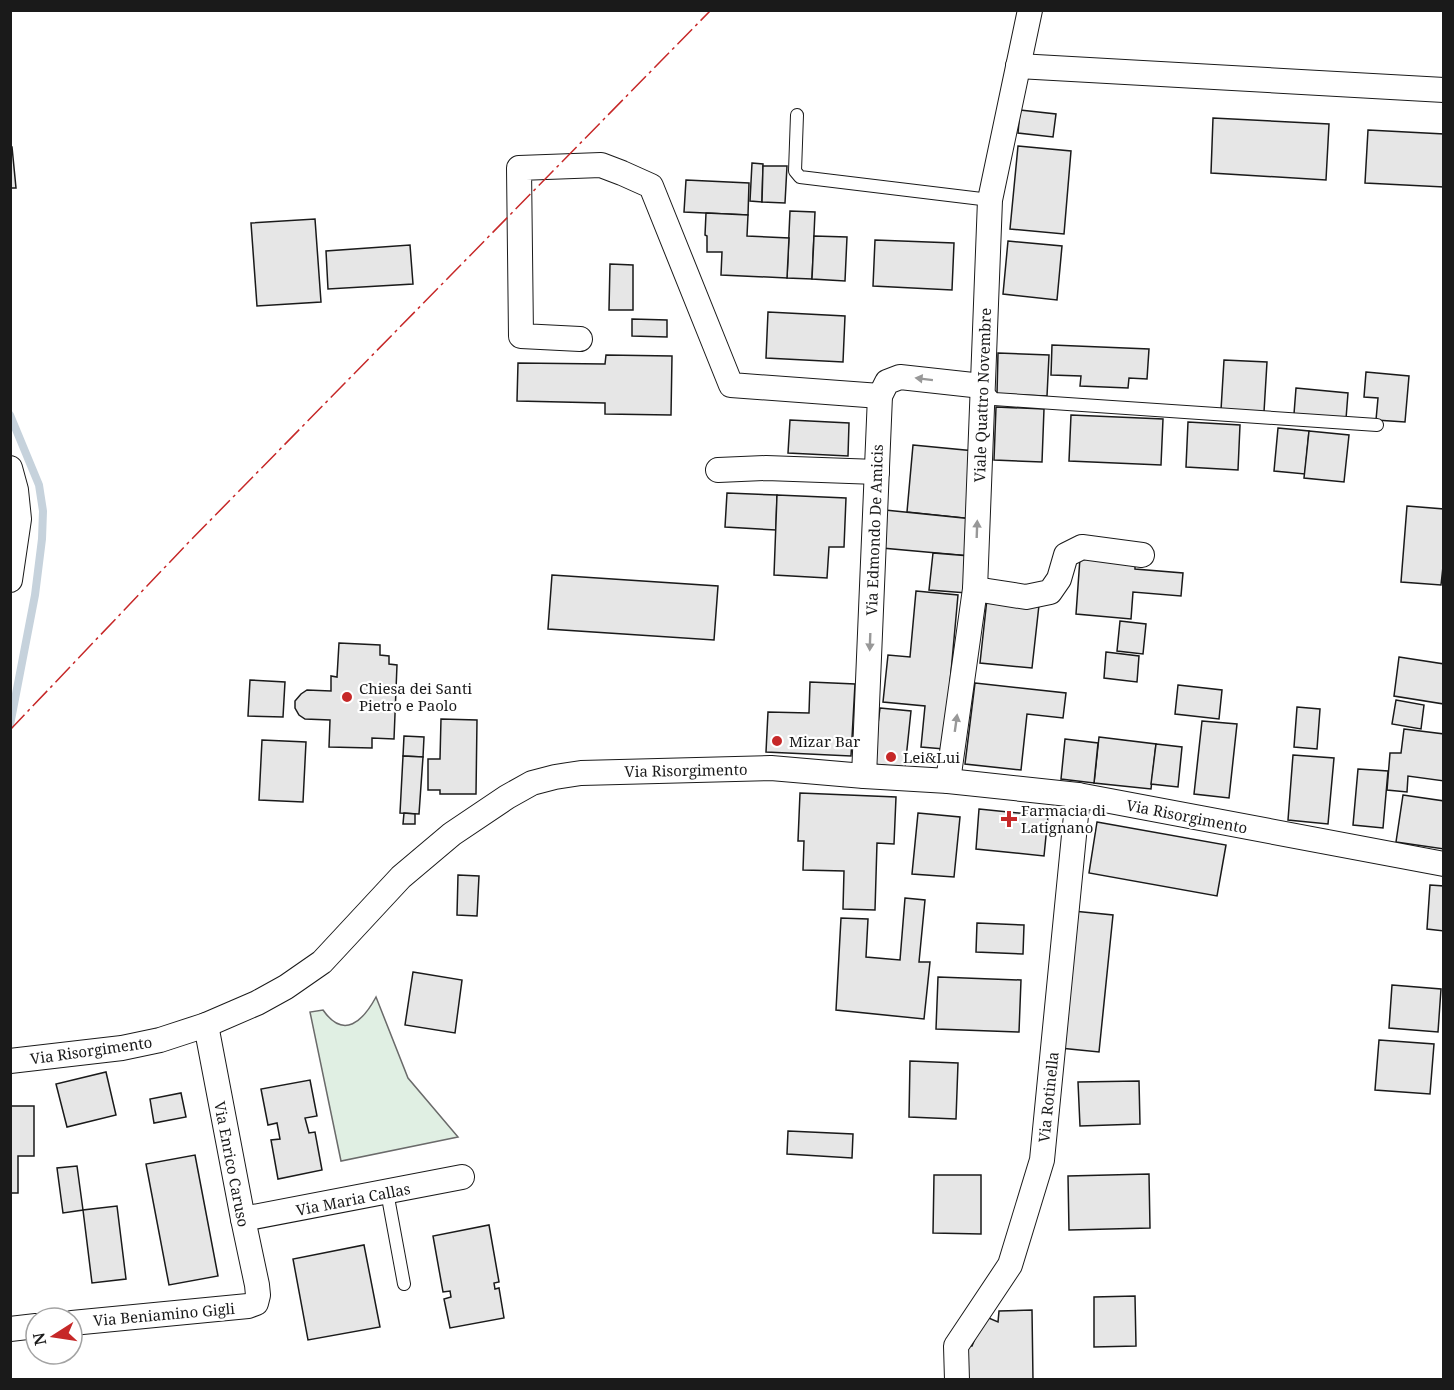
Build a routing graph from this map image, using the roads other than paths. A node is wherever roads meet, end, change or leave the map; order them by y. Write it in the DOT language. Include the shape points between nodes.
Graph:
graph roads {
  1 [pos="1030,10"];
  2 [pos="1018,66"];
  3 [pos="1443,90"];
  4 [pos="797,115"];
  5 [pos="990,200"];
  6 [pos="580,339"];
  7 [pos="982,386"];
  8 [pos="880,396"];
  9 [pos="1377,425"];
  10 [pos="10,468"];
  11 [pos="718,470"];
  12 [pos="877,472"];
  13 [pos="1142,555"];
  14 [pos="10,580"];
  15 [pos="975,589"];
  16 [pos="864,776"];
  17 [pos="948,781"];
  18 [pos="1078,795"];
  19 [pos="1443,864"];
  20 [pos="206,1025"];
  21 [pos="10,1061"];
  22 [pos="462,1177"];
  23 [pos="387,1192"];
  24 [pos="243,1219"];
  25 [pos="404,1284"];
  26 [pos="256,1303"];
  27 [pos="84,1322"];
  28 [pos="957,1380"];
  1 -- 2 [label="street, Viale Quattro Novembre"];
  2 -- 3 [label="street"];
  2 -- 5 [label="street, Viale Quattro Novembre"];
  4 -- 5 [label="lane" via="795,171 800,177"];
  5 -- 7 [label="street, Viale Quattro Novembre"];
  6 -- 8 [label="street" via="521,336 519,168 601,165 651,186 731,385"];
  7 -- 8 [label="street, one-way" via="900,377 887,382"];
  7 -- 9 [label="lane" via="994,399"];
  15 -- 7 [label="street, Viale Quattro Novembre, one-way"];
  8 -- 12 [label="street, Via Edmondo De Amicis"];
  10 -- 14 [label="street" via="19,519"];
  11 -- 12 [label="street"];
  12 -- 16 [label="street, Via Edmondo De Amicis, one-way"];
  13 -- 15 [label="street" via="1082,547 1066,555 1059,579 1050,592 1026,597"];
  17 -- 15 [label="street, Viale Quattro Novembre, one-way"];
  16 -- 17 [label="street, Via Risorgimento"];
  16 -- 20 [label="street, Via Risorgimento" via="771,768 581,773 532,783 452,834 409,870 322,962 257,1003"];
  17 -- 18 [label="street, Via Risorgimento"];
  18 -- 19 [label="street, Via Risorgimento"];
  18 -- 28 [label="street, Via Rotinella" via="1042,1160 1010,1264 956,1346"];
  20 -- 21 [label="street, Via Risorgimento" via="122,1048"];
  20 -- 24 [label="street, Via Enrico Caruso"];
  22 -- 23 [label="street, Via Maria Callas"];
  23 -- 24 [label="street, Via Maria Callas"];
  23 -- 25 [label="lane"];
  24 -- 26 [label="street, Via Enrico Caruso" via="257,1285"];
  26 -- 27 [label="street, Via Beniamino Gigli"];
}
